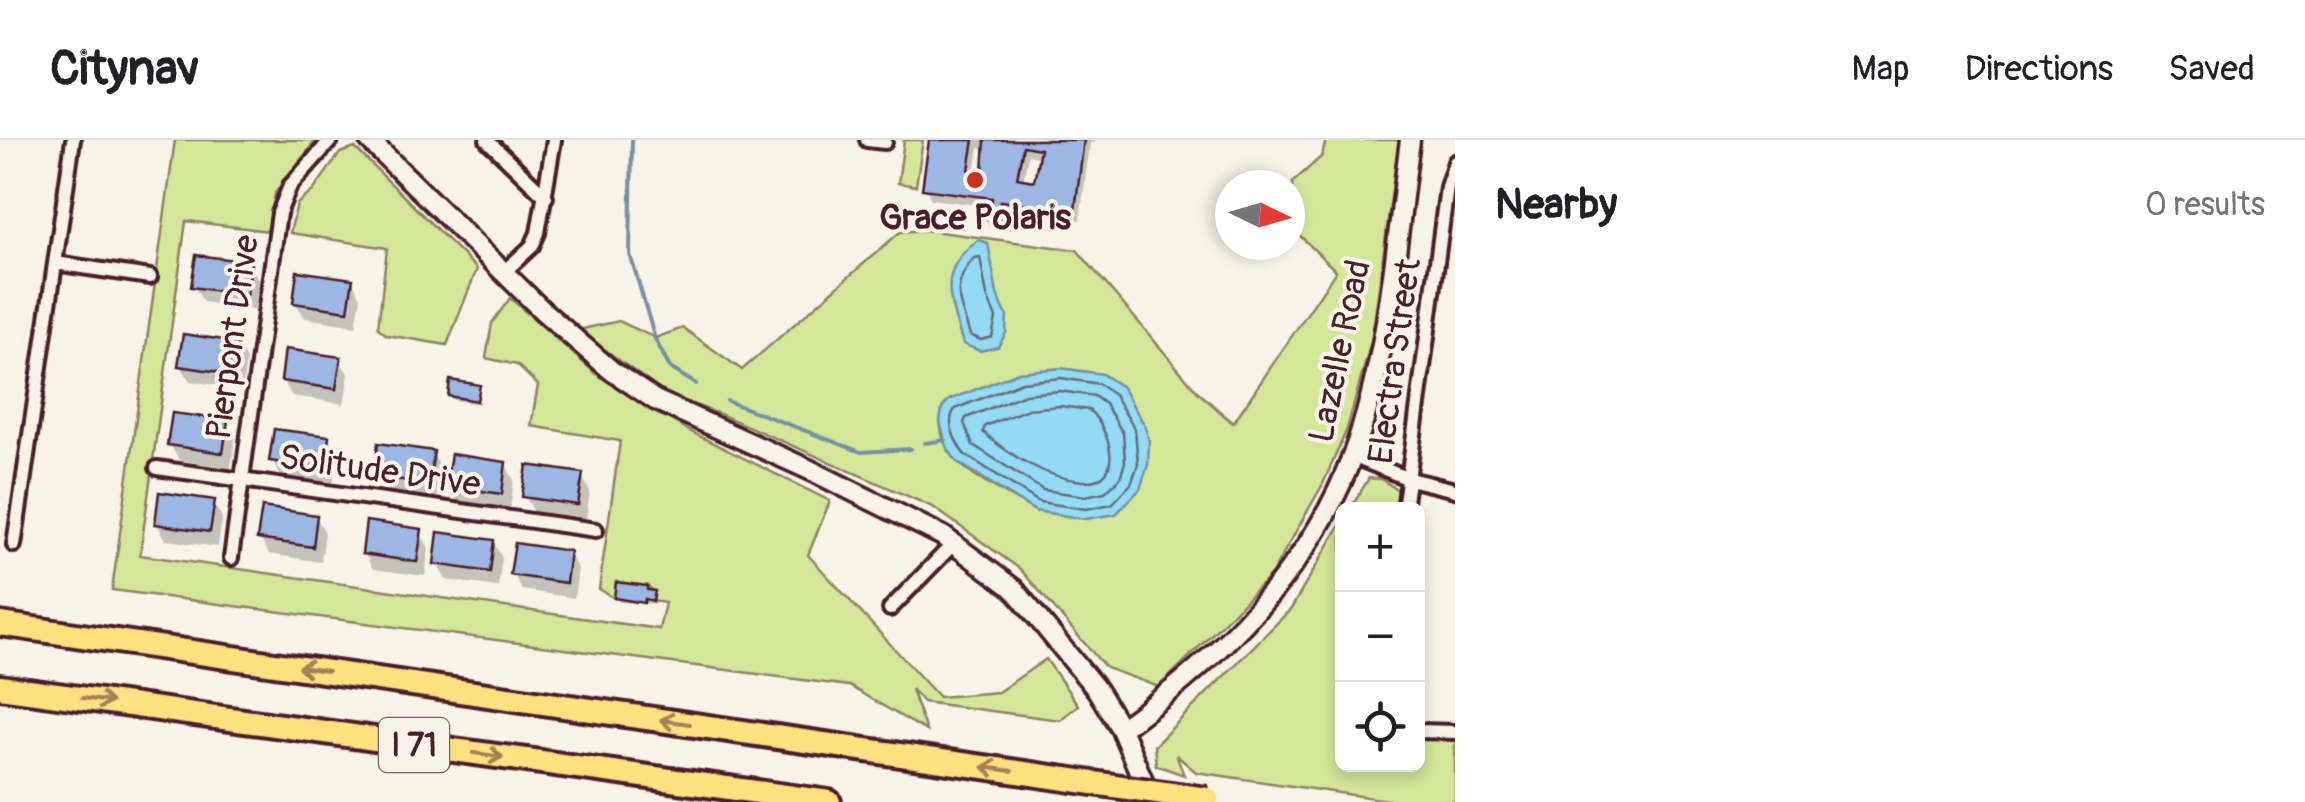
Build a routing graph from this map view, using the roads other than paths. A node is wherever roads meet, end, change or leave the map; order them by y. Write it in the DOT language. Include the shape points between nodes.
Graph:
graph roads {
  1 [pos="73,140"];
  2 [pos="331,140"];
  3 [pos="369,140"];
  4 [pos="487,140"];
  5 [pos="554,140"];
  6 [pos="867,140"];
  7 [pos="1410,140"];
  8 [pos="885,142"];
  9 [pos="1455,162"];
  10 [pos="546,197"];
  11 [pos="55,263"];
  12 [pos="504,272"];
  13 [pos="150,277"];
  14 [pos="1352,456"];
  15 [pos="157,468"];
  16 [pos="1409,479"];
  17 [pos="242,480"];
  18 [pos="1455,490"];
  19 [pos="1405,502"];
  20 [pos="596,530"];
  21 [pos="954,543"];
  22 [pos="14,545"];
  23 [pos="231,558"];
  24 [pos="890,609"];
  25 [pos="0,624"];
  26 [pos="0,686"];
  27 [pos="1121,728"];
  28 [pos="1425,731"];
  29 [pos="1455,732"];
  30 [pos="1217,801"];
  31 [pos="829,802"];
  32 [pos="1152,802"];
  1 -- 11 [label="street"];
  2 -- 17 [label="street, Pierpont Drive" via="290,186 280,213"];
  3 -- 12 [label="street"];
  4 -- 10 [label="street"];
  5 -- 10 [label="street"];
  6 -- 8 [label="street"];
  7 -- 14 [label="street, Lazelle Road" via="1384,324"];
  9 -- 16 [label="street, Electra Street"];
  10 -- 12 [label="street" via="532,246"];
  11 -- 13 [label="street"];
  11 -- 22 [label="street"];
  12 -- 21 [label="street" via="573,339 655,400"];
  14 -- 16 [label="street"];
  14 -- 27 [label="street, Lazelle Road" via="1307,542 1265,600 1180,686"];
  15 -- 17 [label="street, Solitude Drive"];
  16 -- 18 [label="street"];
  16 -- 19 [label="street, Electra Street"];
  17 -- 20 [label="street, Solitude Drive"];
  17 -- 23 [label="street, Pierpont Drive"];
  21 -- 24 [label="street"];
  21 -- 27 [label="street" via="1014,589"];
  30 -- 25 [label="highway, I 71, one-way, bridge"];
  26 -- 31 [label="highway, I 71, one-way"];
  27 -- 32 [label="street"];
  28 -- 29 [label="street"];
}
